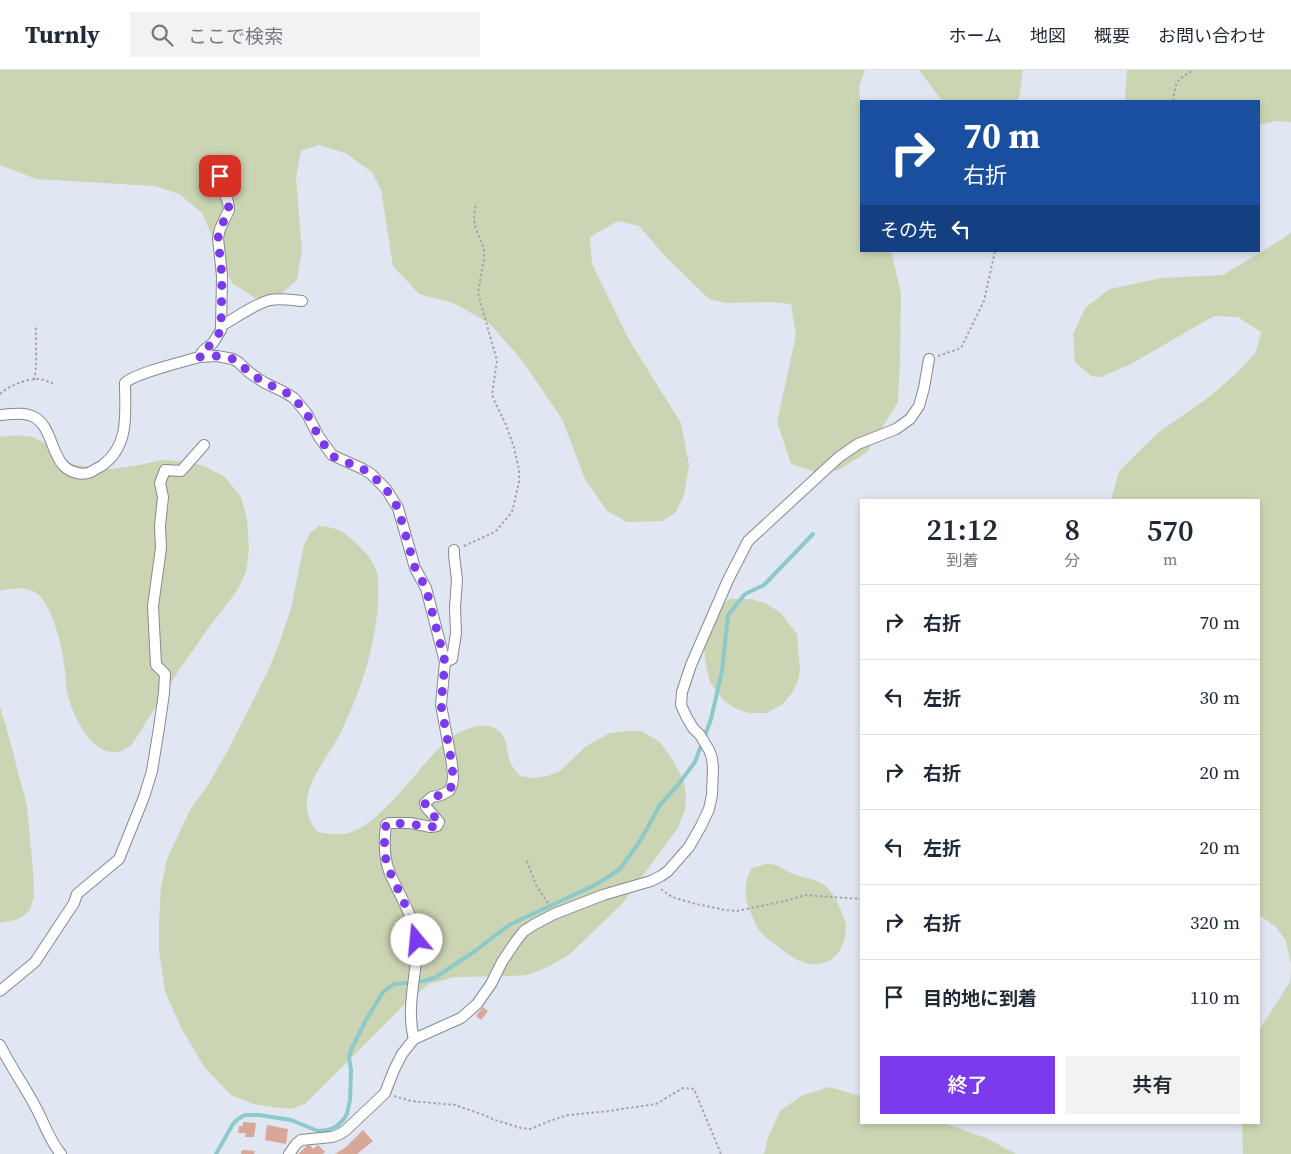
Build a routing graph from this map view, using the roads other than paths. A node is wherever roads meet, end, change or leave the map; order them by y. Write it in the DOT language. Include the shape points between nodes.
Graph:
graph roads {
  1 [pos="220,163"];
  2 [pos="302,301"];
  3 [pos="221,326"];
  4 [pos="199,357"];
  5 [pos="929,359"];
  6 [pos="0,415"];
  7 [pos="204,445"];
  8 [pos="454,550"];
  9 [pos="445,662"];
  10 [pos="0,991"];
  11 [pos="414,1039"];
  12 [pos="0,1044"];
  13 [pos="61,1154"];
  14 [pos="289,1154"];
  1 -- 3 [label="street" via="221,185 229,210 218,238 222,276"];
  2 -- 3 [label="street" via="278,299 259,304"];
  3 -- 4 [label="street" via="218,336"];
  4 -- 6 [label="street" via="128,379 125,383 122,438 118,448 104,464 88,473 68,470 62,464 46,430 34,417"];
  4 -- 9 [label="street" via="233,359 265,383 294,398 332,456 363,469 386,489 398,508 415,568 426,588"];
  5 -- 11 [label="street" via="919,406 910,419 896,429 858,444 840,457 748,541 728,580 682,692 686,716 709,750 713,768 709,809 689,847 668,871 651,881 603,894 534,924 516,941 471,1011"];
  7 -- 10 [label="street" via="181,471 165,470 160,483 163,497 161,548 154,606 156,665 165,674 152,770 144,797 119,859 77,894 35,962"];
  8 -- 9 [label="street" via="456,633 452,659"];
  9 -- 11 [label="street" via="441,705 453,778 449,791 425,803 439,822 431,827 389,823 385,829 384,847 389,870 417,940 411,1018"];
  11 -- 14 [label="street" via="402,1054 385,1093 340,1134 326,1139 301,1140"];
  12 -- 13 [label="street"];
}
